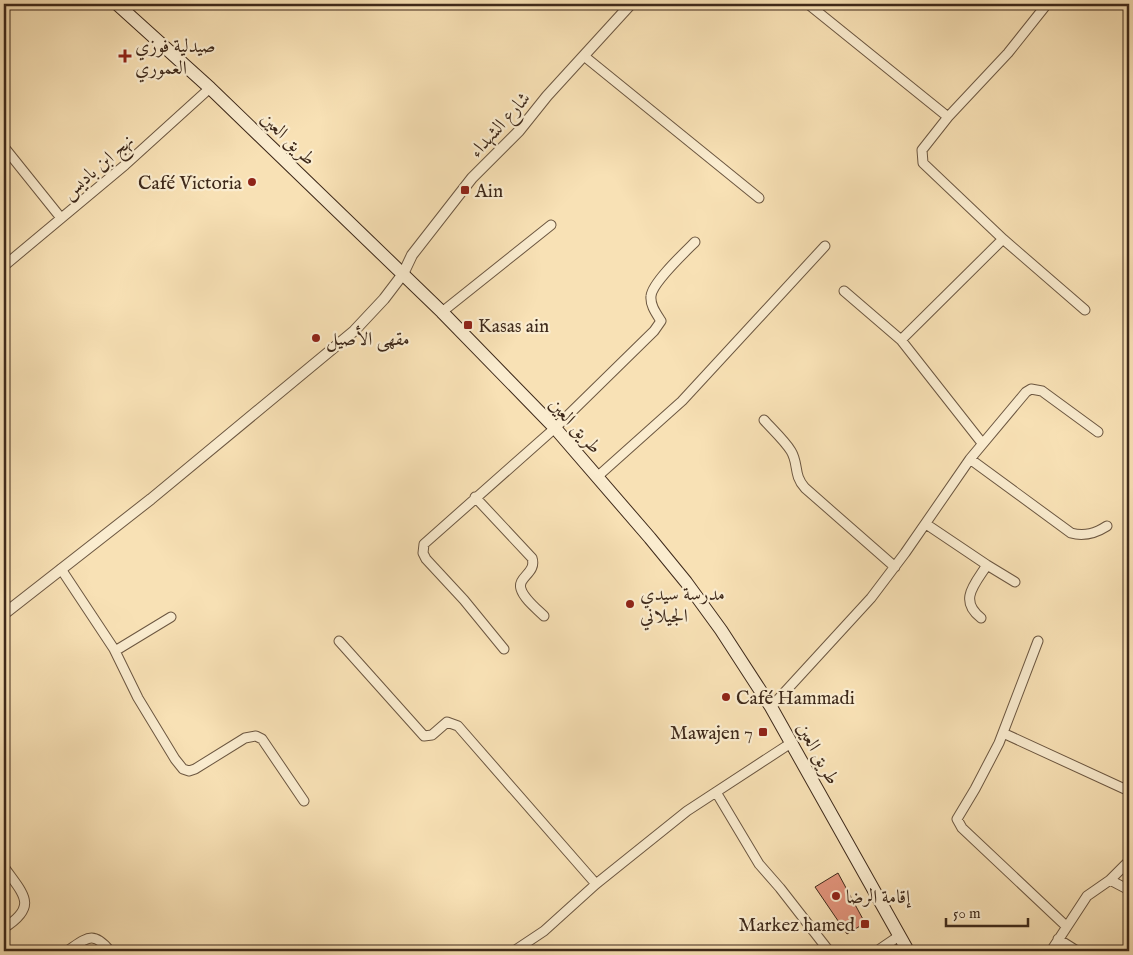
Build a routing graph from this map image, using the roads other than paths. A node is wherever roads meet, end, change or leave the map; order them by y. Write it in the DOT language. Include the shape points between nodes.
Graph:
graph roads {
  1 [pos="118,4"];
  2 [pos="630,4"];
  3 [pos="808,4"];
  4 [pos="1047,4"];
  5 [pos="584,56"];
  6 [pos="210,88"];
  7 [pos="948,116"];
  8 [pos="4,147"];
  9 [pos="759,198"];
  10 [pos="61,218"];
  11 [pos="551,225"];
  12 [pos="1003,239"];
  13 [pos="695,242"];
  14 [pos="825,246"];
  15 [pos="4,266"];
  16 [pos="403,274"];
  17 [pos="844,291"];
  18 [pos="1085,310"];
  19 [pos="442,312"];
  20 [pos="901,340"];
  21 [pos="764,420"];
  22 [pos="555,428"];
  23 [pos="1098,432"];
  24 [pos="982,443"];
  25 [pos="970,459"];
  26 [pos="597,477"];
  27 [pos="475,497"];
  28 [pos="926,524"];
  29 [pos="1107,526"];
  30 [pos="987,565"];
  31 [pos="895,567"];
  32 [pos="61,569"];
  33 [pos="1015,582"];
  34 [pos="4,614"];
  35 [pos="544,616"];
  36 [pos="171,617"];
  37 [pos="981,618"];
  38 [pos="339,641"];
  39 [pos="1038,641"];
  40 [pos="504,649"];
  41 [pos="115,651"];
  42 [pos="772,707"];
  43 [pos="1003,733"];
  44 [pos="791,743"];
  45 [pos="1129,791"];
  46 [pos="716,792"];
  47 [pos="304,802"];
  48 [pos="1129,861"];
  49 [pos="4,867"];
  50 [pos="1110,880"];
  51 [pos="596,884"];
  52 [pos="1129,890"];
  53 [pos="1066,926"];
  54 [pos="4,928"];
  55 [pos="899,936"];
  56 [pos="1058,939"];
  57 [pos="67,951"];
  58 [pos="110,951"];
  59 [pos="514,951"];
  60 [pos="829,951"];
  61 [pos="877,951"];
  62 [pos="908,951"];
  63 [pos="1051,951"];
  64 [pos="1077,951"];
  1 -- 6 [label="main road, طريق العين"];
  2 -- 5 [label="street, شارع الشهداء"];
  3 -- 7 [label="street"];
  4 -- 7 [label="street" via="1008,53"];
  5 -- 9 [label="street"];
  5 -- 16 [label="street, شارع الشهداء" via="520,131 472,178 412,255"];
  6 -- 10 [label="street, نهج ابن باديس"];
  6 -- 16 [label="main road, طريق العين"];
  7 -- 12 [label="street" via="922,150 924,162"];
  8 -- 10 [label="street"];
  10 -- 15 [label="street, نهج ابن باديس"];
  11 -- 19 [label="street"];
  12 -- 18 [label="street"];
  12 -- 20 [label="street"];
  13 -- 22 [label="street" via="652,290 654,310 661,321 654,331"];
  14 -- 26 [label="street" via="682,401"];
  16 -- 19 [label="main road, طريق العين"];
  16 -- 32 [label="street, شارع الشهداء" via="374,312 338,346"];
  17 -- 20 [label="street"];
  19 -- 22 [label="main road, طريق العين"];
  20 -- 24 [label="street"];
  21 -- 31 [label="street" via="791,451 798,478 805,488"];
  22 -- 26 [label="main road, طريق العين"];
  22 -- 27 [label="street"];
  23 -- 24 [label="street" via="1042,390 1032,389"];
  24 -- 25 [label="street"];
  25 -- 28 [label="street"];
  25 -- 29 [label="street" via="1071,533 1090,534"];
  26 -- 42 [label="main road, طريق العين" via="686,582"];
  27 -- 35 [label="street" via="532,558 533,567 521,582 521,588"];
  27 -- 40 [label="street" via="424,544 422,553"];
  28 -- 30 [label="street"];
  28 -- 31 [label="street"];
  30 -- 33 [label="street"];
  30 -- 37 [label="street" via="969,596 971,607"];
  31 -- 42 [label="street"];
  32 -- 34 [label="street, شارع الشهداء"];
  32 -- 41 [label="street"];
  36 -- 41 [label="street"];
  38 -- 51 [label="street" via="424,736 432,735 448,722 458,726"];
  39 -- 43 [label="street"];
  41 -- 47 [label="street" via="138,698 183,769 195,769 245,738 256,736 262,739"];
  42 -- 44 [label="main road, طريق العين"];
  43 -- 45 [label="street"];
  43 -- 53 [label="street" via="957,822"];
  44 -- 46 [label="street"];
  44 -- 55 [label="main road, طريق العين"];
  46 -- 51 [label="street" via="687,811"];
  46 -- 60 [label="street" via="759,864"];
  48 -- 50 [label="street"];
  49 -- 54 [label="street" via="21,892 25,908"];
  50 -- 52 [label="street"];
  50 -- 53 [label="street" via="1087,896"];
  51 -- 59 [label="street" via="544,931"];
  53 -- 56 [label="street"];
  55 -- 61 [label="street"];
  55 -- 62 [label="main road, طريق العين"];
  56 -- 63 [label="street"];
  56 -- 64 [label="street"];
  57 -- 58 [label="street" via="95,938"];
}
